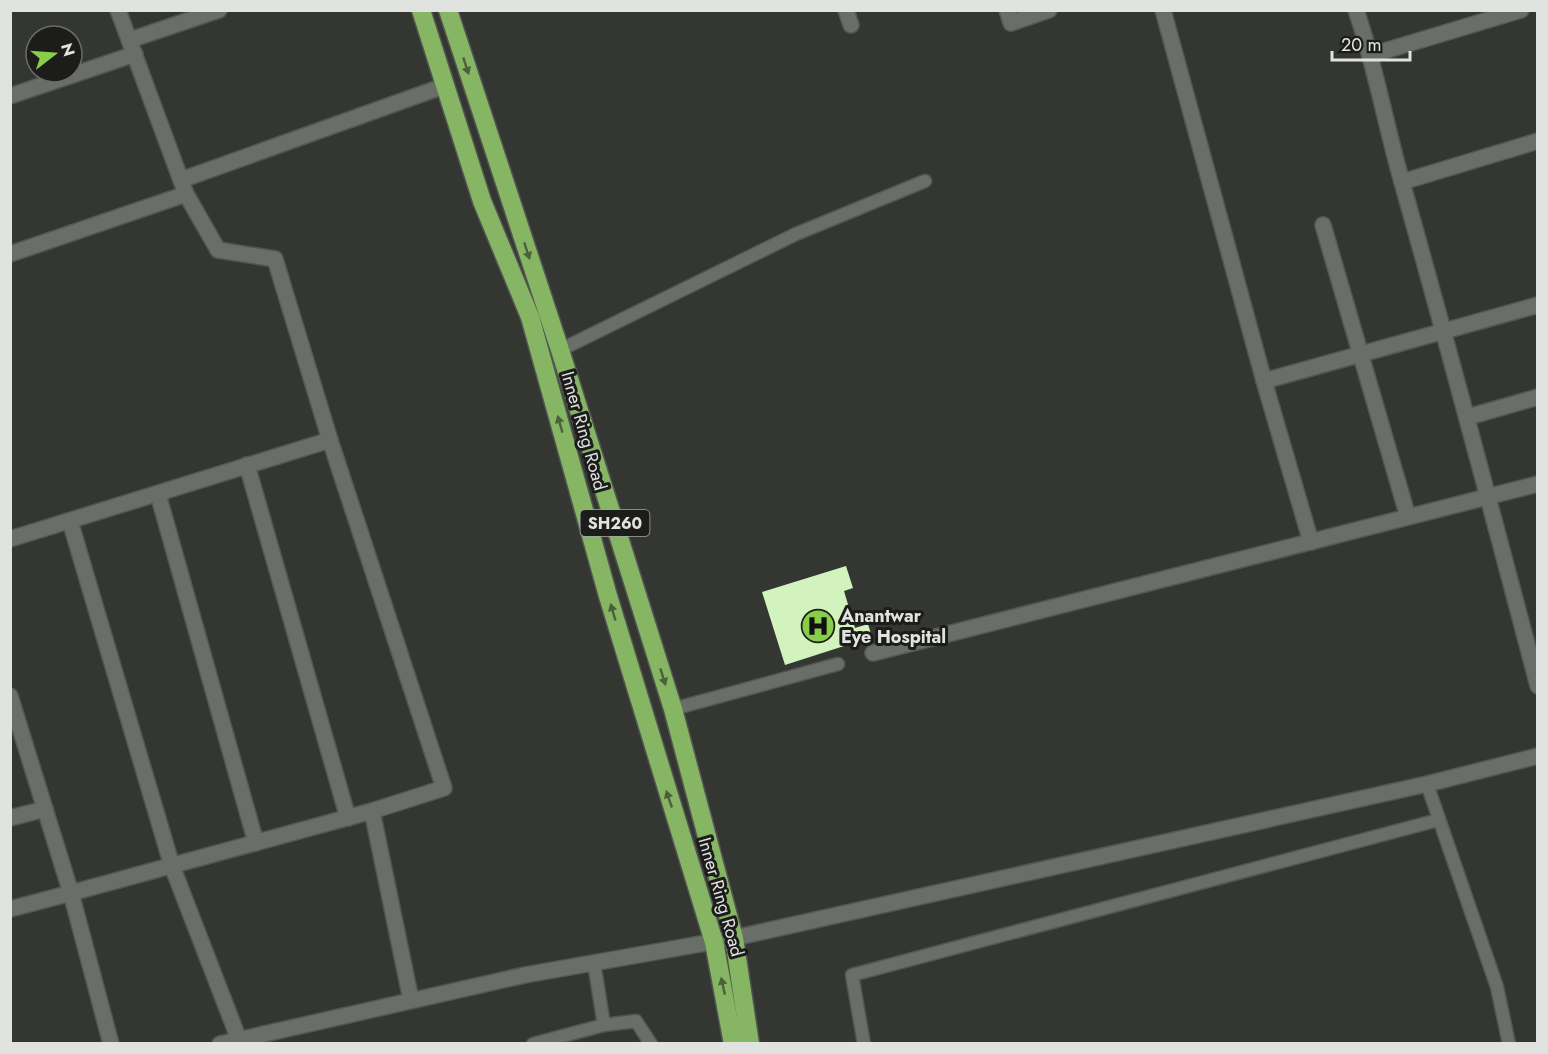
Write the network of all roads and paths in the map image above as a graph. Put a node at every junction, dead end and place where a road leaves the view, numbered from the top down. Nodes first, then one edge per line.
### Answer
1 (118, 10) edge
2 (219, 10) edge
3 (421, 10) edge
4 (447, 10) edge
5 (1007, 10) edge
6 (1049, 10) edge
7 (1163, 10) edge
8 (1356, 10) edge
9 (1521, 10) edge
10 (132, 47) junction
11 (1371, 56) junction
12 (444, 86) junction
13 (10, 96) edge
14 (1538, 141) edge
15 (925, 181) dead end
16 (1402, 182) junction
17 (184, 187) junction
18 (1323, 225) dead end
19 (10, 254) edge
20 (1538, 305) edge
21 (1444, 329) junction
22 (560, 350) junction
23 (1359, 353) junction
24 (1264, 381) junction
25 (1538, 397) edge
26 (1468, 417) junction
27 (330, 440) junction
28 (247, 465) junction
29 (1538, 484) edge
30 (158, 494) junction
31 (1488, 496) junction
32 (1408, 517) junction
33 (70, 521) junction
34 (10, 540) edge
35 (1311, 542) junction
36 (873, 653) dead end
37 (838, 664) dead end
38 (1538, 686) edge
39 (12, 703) edge
40 (673, 709) junction
41 (1538, 756) edge
42 (1427, 784) junction
43 (45, 809) junction
44 (372, 811) junction
45 (10, 818) edge
46 (348, 818) junction
47 (1438, 820) junction
48 (256, 843) junction
49 (172, 866) junction
50 (71, 893) junction
51 (10, 909) edge
52 (734, 938) junction
53 (714, 942) junction
54 (594, 963) junction
55 (411, 1000) junction
56 (603, 1024) junction
57 (238, 1038) junction
58 (111, 1044) edge
59 (220, 1044) edge
60 (532, 1044) edge
61 (651, 1044) edge
62 (733, 1044) edge
63 (750, 1044) edge
64 (864, 1044) edge
65 (1509, 1044) edge

1 - 10 street
2 - 10 street
3 - 12 highway, Inner Ring Road
4 -> 22 highway, Inner Ring Road / SH260
5 - 6 street
7 - 24 street
8 - 11 street
9 - 11 street
10 - 13 street
10 - 17 street
11 - 16 street
12 - 17 street
53 -> 12 highway, Inner Ring Road
14 - 16 street
15 - 22 lane
16 - 21 street
17 - 19 street
17 - 27 street
18 - 23 street
20 - 21 street
21 - 23 street
21 - 26 street
22 -> 40 highway, Inner Ring Road / SH260
23 - 24 street
23 - 32 street
24 - 35 street
25 - 26 street
26 - 31 street
27 - 28 street
27 - 44 street
28 - 30 street
28 - 46 street
29 - 31 street
30 - 33 street
30 - 48 street
31 - 32 street
31 - 38 street
32 - 35 street
33 - 34 street
33 - 49 street
35 - 36 street
37 - 40 lane
39 - 43 street
40 - 52 highway, Inner Ring Road / SH260
41 - 42 street
42 - 47 lane
42 - 52 street
43 - 45 street
43 - 50 street
44 - 46 street
44 - 55 street
46 - 48 street
47 - 64 lane
47 - 65 lane
48 - 49 street
49 - 50 street
49 - 57 street
50 - 51 street
50 - 58 street
52 - 53 street
52 - 63 highway, Inner Ring Road / SH260
53 - 54 street
62 -> 53 highway, Inner Ring Road
54 - 55 street
54 - 56 lane
55 - 57 street
56 - 60 lane
56 - 61 lane
57 - 59 street

